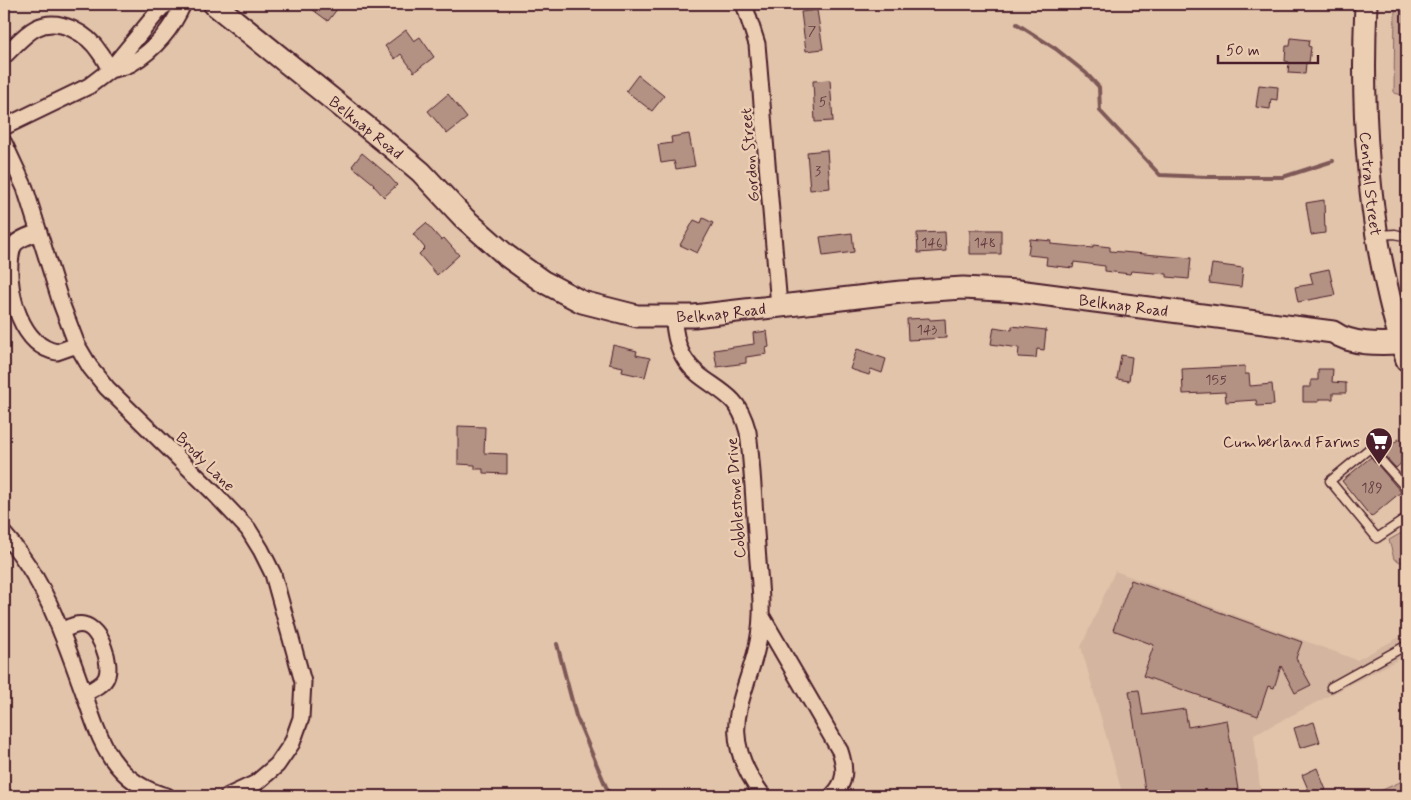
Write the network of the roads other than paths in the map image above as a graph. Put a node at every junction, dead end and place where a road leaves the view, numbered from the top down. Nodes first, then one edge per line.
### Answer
1 (166, 4) edge
2 (183, 4) edge
3 (214, 4) edge
4 (744, 4) edge
5 (1366, 4) edge
6 (4, 56) edge
7 (110, 70) junction
8 (4, 127) edge
9 (4, 143) edge
10 (39, 232) junction
11 (1377, 235) junction
12 (1407, 237) edge
13 (779, 306) junction
14 (673, 317) junction
15 (77, 345) junction
16 (1404, 352) edge
17 (1407, 489) edge
18 (1407, 518) edge
19 (4, 534) edge
20 (762, 614) junction
21 (61, 631) junction
22 (1407, 645) edge
23 (1331, 687) dead end
24 (84, 694) junction
25 (245, 793) edge
26 (167, 796) edge
27 (228, 796) edge
28 (763, 796) edge
29 (832, 796) edge

1 - 7 street
2 - 7 street
3 - 14 street, Belknap Road
4 - 13 street, Gordon Street
5 - 11 street, Central Street
6 - 7 street
7 - 8 street
9 - 10 street, Brody Lane
10 - 15 street, Brody Lane
10 - 15 street
11 - 12 lane
11 - 16 street, Central Street
13 - 14 street, Belknap Road
13 - 16 street, Belknap Road
14 - 20 street, Cobblestone Drive
15 - 25 street, Brody Lane
17 - 18 lane
19 - 21 street
20 - 28 street, Cobblestone Drive
20 - 29 street, Cobblestone Drive
21 - 24 street
21 - 24 street
22 - 23 lane
24 - 26 street
25 - 27 street, Brody Lane

